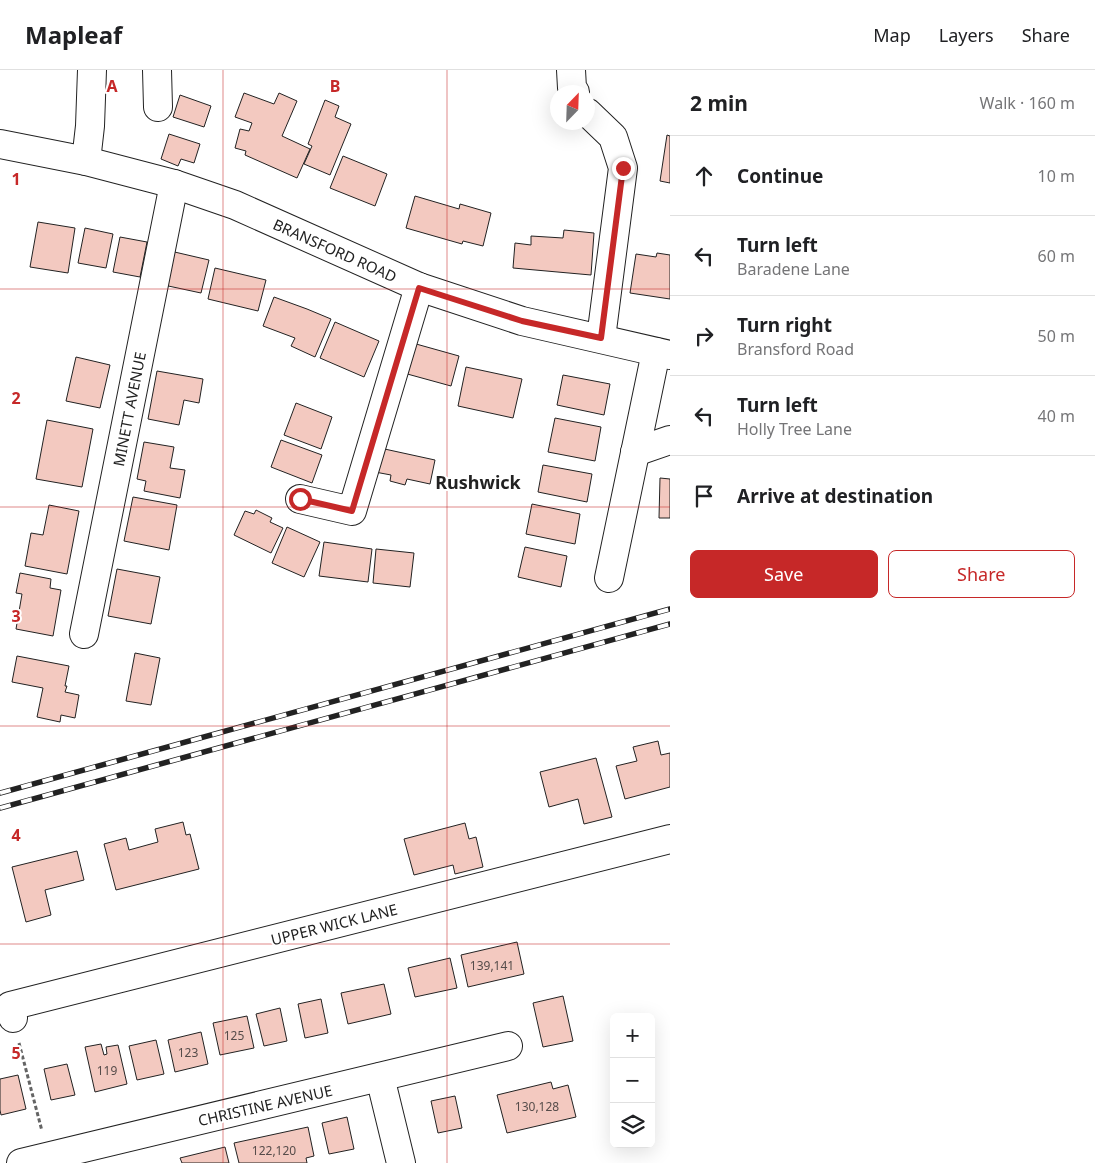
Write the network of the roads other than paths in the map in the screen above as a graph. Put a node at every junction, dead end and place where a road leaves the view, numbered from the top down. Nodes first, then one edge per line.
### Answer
1 (92, 70) edge
2 (157, 70) edge
3 (571, 70) edge
4 (572, 85) edge
5 (158, 107) dead end
6 (595, 120) edge
7 (0, 144) edge
8 (86, 161) junction
9 (174, 184) junction
10 (419, 288) junction
11 (601, 338) junction
12 (663, 354) edge
13 (670, 440) edge
14 (635, 452) junction
15 (300, 499) dead end
16 (609, 578) dead end
17 (84, 634) dead end
18 (670, 839) edge
19 (8, 1010) edge
20 (508, 1046) dead end
21 (380, 1077) junction
22 (22, 1163) edge
23 (401, 1163) edge

1 - 8 street
2 - 5 street
3 - 4 street
6 - 11 street
7 - 8 street, BRANSFORD ROAD
8 - 9 street, BRANSFORD ROAD
9 - 10 street, BRANSFORD ROAD
9 - 17 street, MINETT AVENUE
10 - 11 street, BRANSFORD ROAD
10 - 15 street
11 - 12 street, BRANSFORD ROAD
12 - 14 street
13 - 14 street
14 - 16 street
18 - 19 street, UPPER WICK LANE
20 - 21 street, CHRISTINE AVENUE
21 - 22 street, CHRISTINE AVENUE
21 - 23 street

